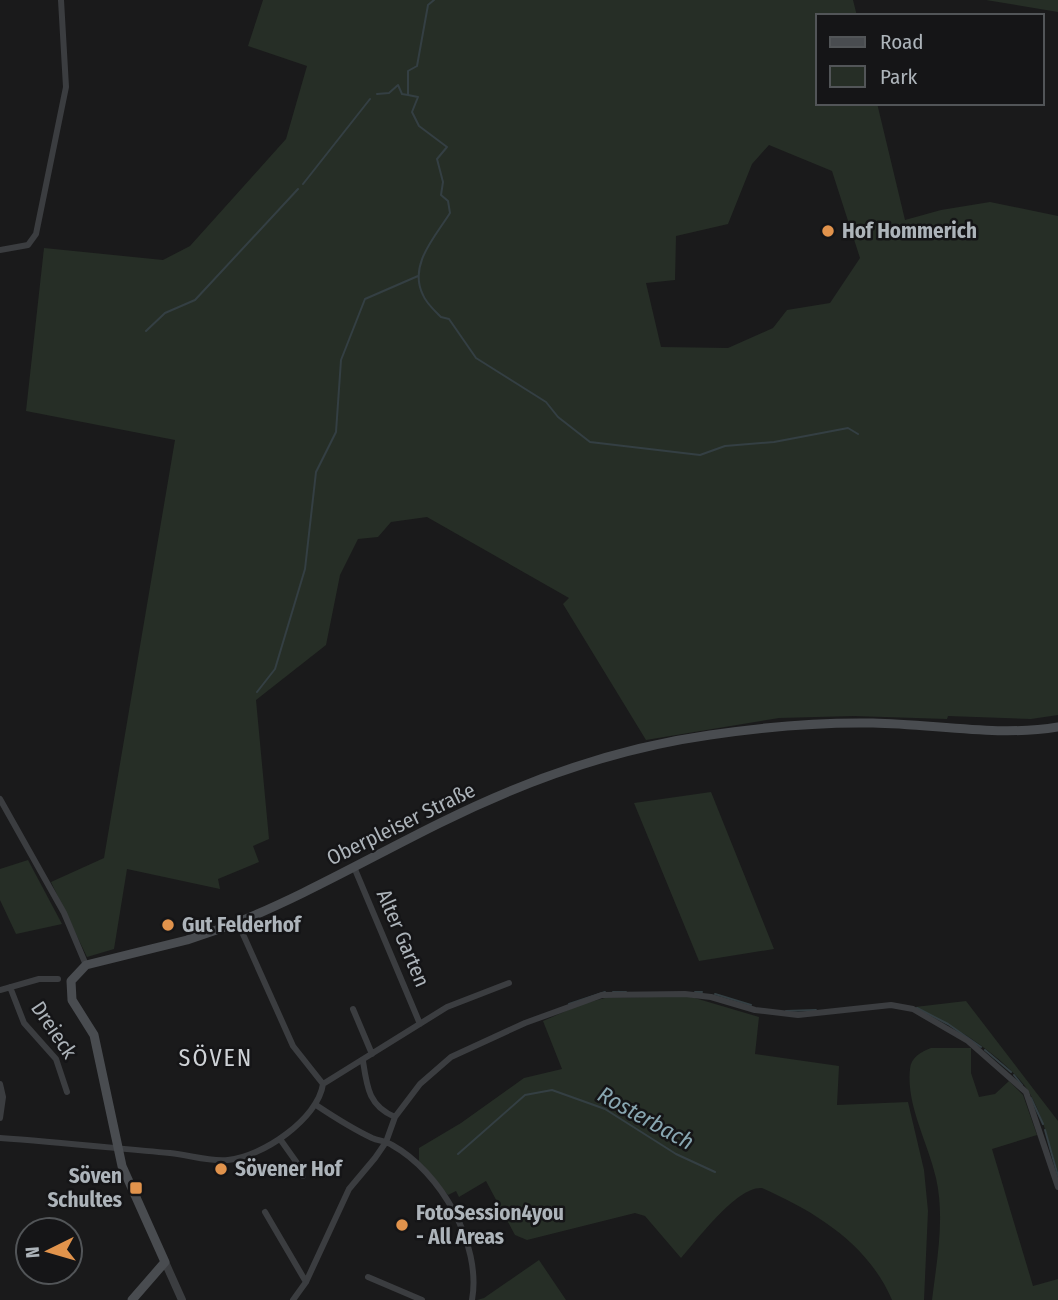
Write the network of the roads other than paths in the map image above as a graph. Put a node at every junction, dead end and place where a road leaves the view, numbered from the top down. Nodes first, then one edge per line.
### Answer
1 (61, 0) edge
2 (0, 250) edge
3 (1058, 727) edge
4 (0, 799) edge
5 (354, 867) junction
6 (238, 923) junction
7 (86, 965) junction
8 (58, 979) dead end
9 (509, 983) dead end
10 (10, 987) junction
11 (0, 990) edge
12 (353, 1009) dead end
13 (420, 1024) junction
14 (372, 1054) junction
15 (363, 1061) junction
16 (0, 1084) edge
17 (323, 1084) junction
18 (67, 1092) dead end
19 (316, 1105) junction
20 (395, 1117) junction
21 (0, 1118) edge
22 (0, 1138) edge
23 (280, 1139) junction
24 (386, 1142) junction
25 (116, 1148) junction
26 (303, 1176) dead end
27 (1058, 1187) edge
28 (265, 1212) dead end
29 (165, 1262) junction
30 (368, 1277) dead end
31 (306, 1282) junction
32 (132, 1300) edge
33 (182, 1300) edge
34 (293, 1300) edge
35 (422, 1300) edge
36 (472, 1300) edge

1 - 2 street
3 - 5 main road, Oberpleiser Straße
4 - 7 street
5 - 6 main road, Oberpleiser Straße
5 - 13 street, Alter Garten
6 - 7 main road, Oberpleiser Straße
6 - 17 street
7 - 25 main road
8 - 10 street
9 - 13 street
10 - 11 street
10 - 18 street, Dreieck
12 - 14 street
13 - 14 street
14 - 15 street
15 - 17 street
15 - 20 street
16 - 21 street
17 - 19 street
19 - 23 street
19 - 24 street
20 - 24 street
20 - 27 street
22 - 25 street
23 - 25 street
23 - 26 street
24 - 31 street
24 - 36 street
25 - 29 main road
28 - 31 street
29 - 32 main road
29 - 33 street
30 - 35 street
31 - 34 street

